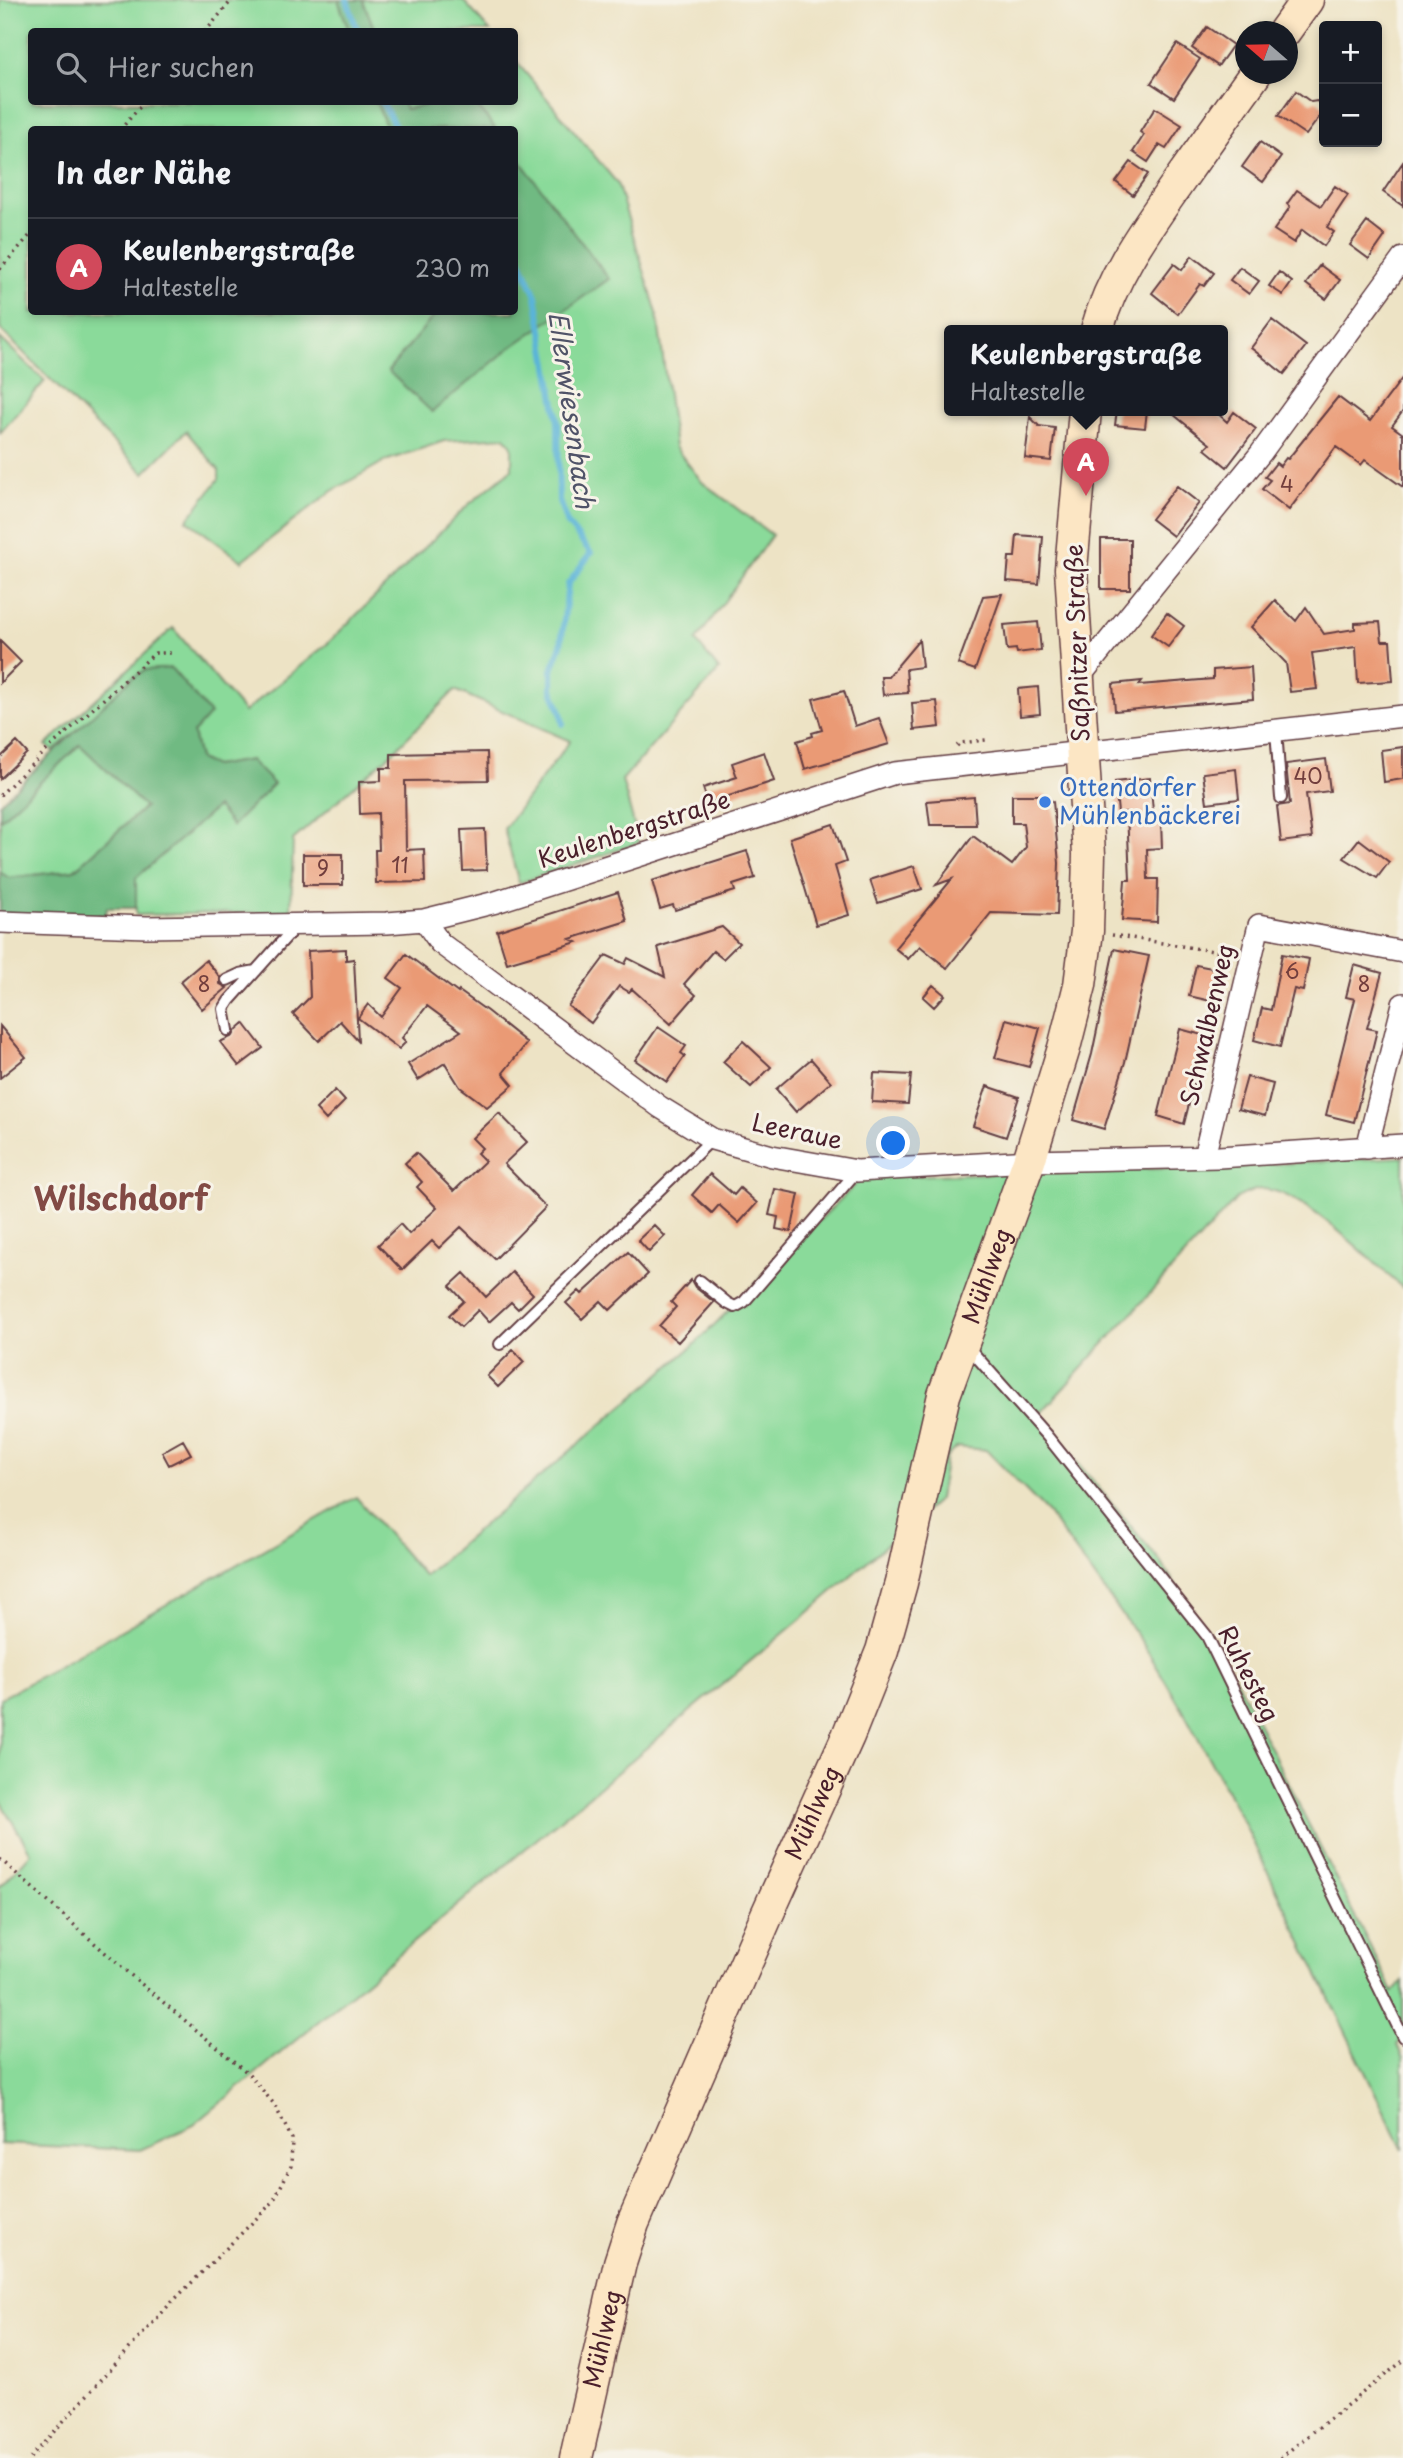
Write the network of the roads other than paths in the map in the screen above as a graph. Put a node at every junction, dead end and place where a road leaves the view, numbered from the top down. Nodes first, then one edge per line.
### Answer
1 (1307, 0) edge
2 (1292, 21) edge
3 (1248, 84) edge
4 (1403, 258) edge
5 (1099, 325) edge
6 (1084, 416) edge
7 (1077, 680) junction
8 (1403, 716) edge
9 (1276, 730) junction
10 (1082, 751) junction
11 (1281, 798) dead end
12 (424, 920) junction
13 (0, 922) edge
14 (297, 925) junction
15 (1403, 952) edge
16 (256, 971) junction
17 (227, 980) dead end
18 (1403, 1003) edge
19 (228, 1030) dead end
20 (712, 1139) junction
21 (1403, 1145) edge
22 (1367, 1148) junction
23 (1204, 1157) junction
24 (1029, 1161) junction
25 (857, 1171) junction
26 (699, 1281) dead end
27 (962, 1341) junction
28 (500, 1344) dead end
29 (1403, 2037) edge
30 (576, 2458) edge

1 - 2 street
3 - 5 street
4 - 7 street
6 - 7 street, Saßnitzer Straße
7 - 10 street, Saßnitzer Straße
8 - 9 street, Keulenbergstraße
9 - 10 street, Keulenbergstraße
9 - 11 lane
10 - 12 street, Keulenbergstraße
10 - 24 street, Saßnitzer Straße
12 - 14 street, Keulenbergstraße
12 - 20 street, Leeraue
13 - 14 street, Keulenbergstraße
14 - 16 lane
15 - 23 street, Schwalbenweg
16 - 17 lane
16 - 19 lane
18 - 22 street
20 - 25 street, Leeraue
20 - 28 lane
21 - 22 street, Leeraue
22 - 23 street, Leeraue
23 - 24 street, Leeraue
24 - 25 street, Leeraue
24 - 27 street, Mühlweg
25 - 26 lane
27 - 29 lane, Ruhesteg
27 - 30 street, Mühlweg

